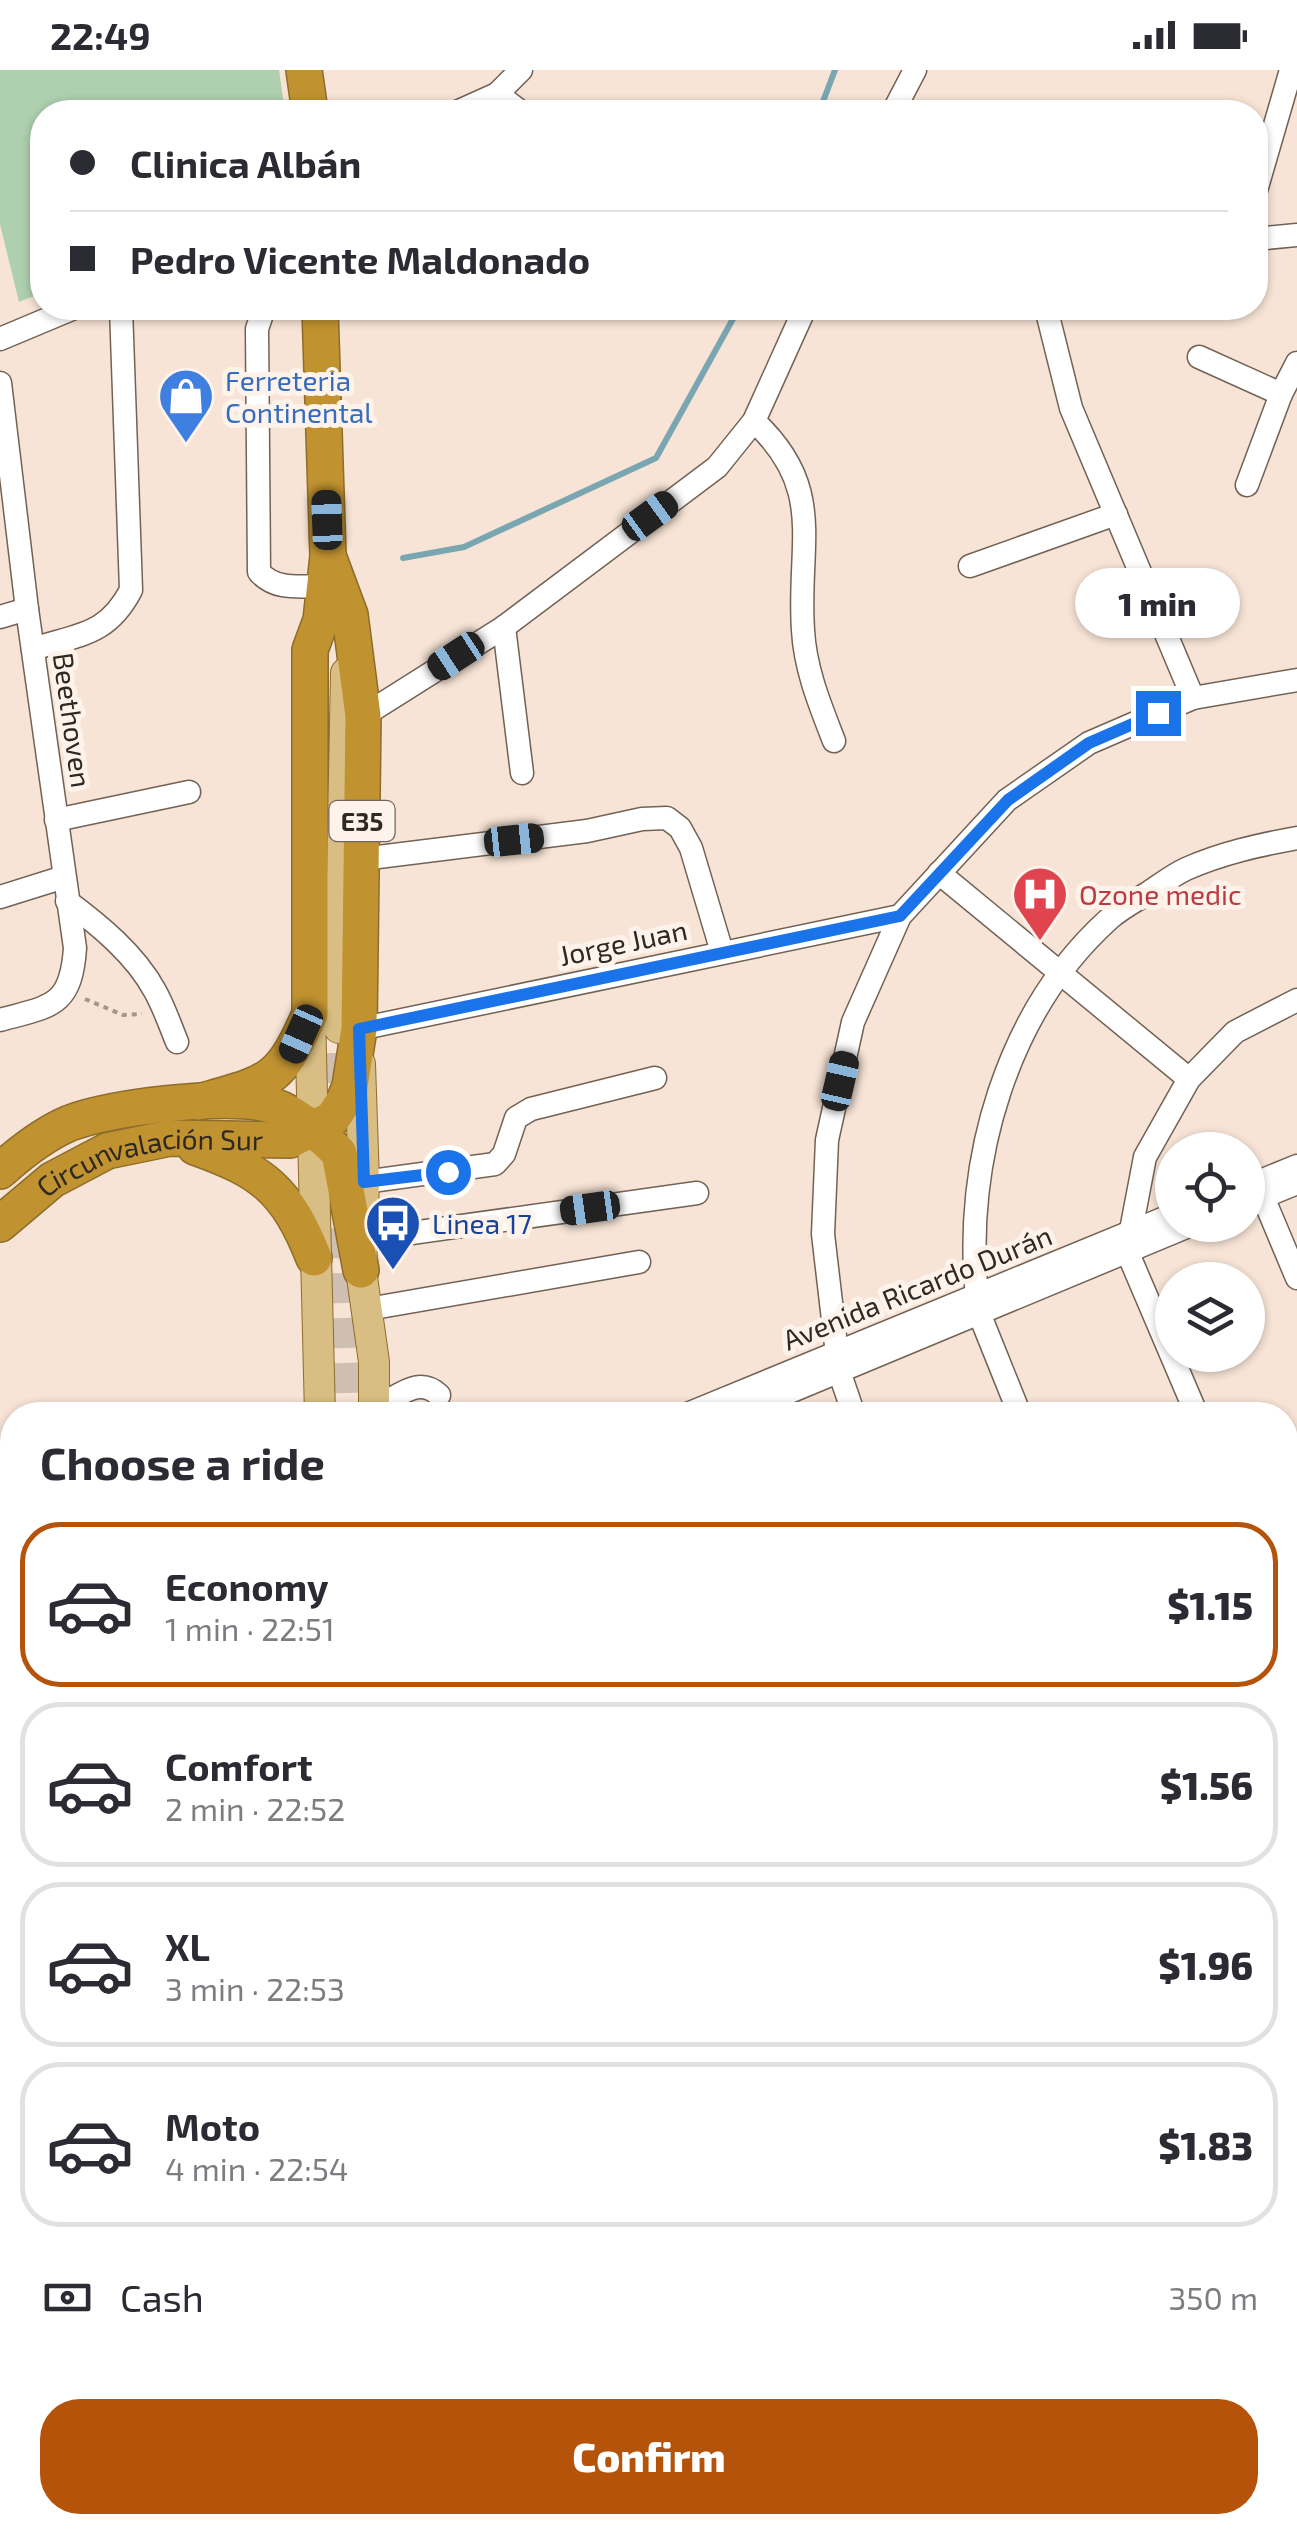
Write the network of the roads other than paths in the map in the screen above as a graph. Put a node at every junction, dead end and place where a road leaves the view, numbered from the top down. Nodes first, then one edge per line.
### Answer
1 (304, 70) edge
2 (521, 70) edge
3 (914, 70) edge
4 (1292, 70) edge
5 (497, 94) junction
6 (308, 100) edge
7 (484, 100) edge
8 (505, 100) edge
9 (900, 100) edge
10 (1268, 150) edge
11 (1297, 235) edge
12 (1268, 238) edge
13 (45, 320) edge
14 (120, 320) edge
15 (260, 320) edge
16 (320, 320) edge
17 (800, 320) edge
18 (1049, 320) edge
19 (0, 339) edge
20 (1199, 357) dead end
21 (1297, 364) edge
22 (0, 383) edge
23 (1281, 394) junction
24 (754, 421) junction
25 (1247, 485) dead end
26 (1116, 514) junction
27 (970, 566) dead end
28 (331, 594) junction
29 (27, 609) junction
30 (0, 617) edge
31 (504, 627) junction
32 (33, 649) junction
33 (1297, 680) edge
34 (1193, 698) junction
35 (364, 716) junction
36 (834, 742) dead end
37 (522, 773) dead end
38 (189, 792) dead end
39 (56, 820) junction
40 (1297, 838) edge
41 (362, 859) junction
42 (939, 874) junction
43 (65, 889) junction
44 (0, 897) edge
45 (900, 916) junction
46 (722, 952) junction
47 (1059, 974) junction
48 (1297, 1000) edge
49 (0, 1020) edge
50 (335, 1025) junction
51 (177, 1042) dead end
52 (655, 1078) dead end
53 (1189, 1079) junction
54 (199, 1102) junction
55 (312, 1130) junction
56 (170, 1138) junction
57 (1297, 1166) edge
58 (0, 1171) edge
59 (364, 1182) junction
60 (1297, 1183) edge
61 (1265, 1187) edge
62 (1265, 1192) edge
63 (697, 1193) dead end
64 (1265, 1218) edge
65 (0, 1224) edge
66 (1155, 1225) edge
67 (1155, 1234) edge
68 (1128, 1241) junction
69 (362, 1255) junction
70 (314, 1258) junction
71 (639, 1262) dead end
72 (1297, 1278) edge
73 (978, 1304) junction
74 (368, 1309) junction
75 (838, 1362) junction
76 (439, 1395) dead end
77 (320, 1402) edge
78 (382, 1402) edge
79 (396, 1402) edge
80 (723, 1402) edge
81 (760, 1402) edge
82 (850, 1402) edge
83 (1015, 1402) edge
84 (1192, 1402) edge

1 - 6 highway
2 - 5 street
3 - 9 street
4 - 10 street
5 - 7 street
5 - 8 street
11 - 12 street
13 - 19 street
14 - 32 street
15 - 28 street
16 - 28 highway, E35
17 - 24 street
18 - 26 street
20 - 23 street
21 - 23 street
22 - 29 street, Beethoven
23 - 25 street
24 - 31 street
24 - 36 street
26 - 27 street
26 - 34 street
28 - 35 highway, E35
28 - 50 highway, E35
29 - 30 street
29 - 32 street, Beethoven
31 - 35 street
31 - 37 street
32 - 39 street, Beethoven
33 - 34 street
34 - 42 street
35 - 41 highway, E35
38 - 39 street
39 - 43 street, Beethoven
40 - 47 street
41 - 46 street
41 - 50 highway, E35
42 - 45 street
42 - 47 street
43 - 44 street
43 - 49 street, Beethoven
43 - 51 street
45 - 46 street, Jorge Juan
45 - 75 street
46 - 50 street, Jorge Juan
47 - 53 street
47 - 73 street
48 - 53 street
50 - 54 highway, E35
50 - 55 main road
50 - 55 highway, E35
50 - 59 main road
52 - 59 street
53 - 68 street
54 - 55 highway
54 - 58 highway, Circunvalación Sur / E35
55 - 56 highway, Circunvalación Sur
55 - 69 highway
55 - 70 main road
56 - 65 highway, Circunvalación Sur
56 - 70 highway
57 - 61 street
59 - 69 main road
60 - 62 street
63 - 69 street
64 - 72 street
66 - 68 street, Avenida Ricardo Durán
67 - 68 street, Avenida Ricardo Durán
68 - 73 street, Avenida Ricardo Durán
68 - 84 street
69 - 74 main road
70 - 77 main road
71 - 74 street
73 - 75 street, Avenida Ricardo Durán
73 - 83 street
74 - 78 main road
75 - 80 street, Avenida Ricardo Durán
75 - 81 street, Avenida Ricardo Durán
75 - 82 street
76 - 79 street

